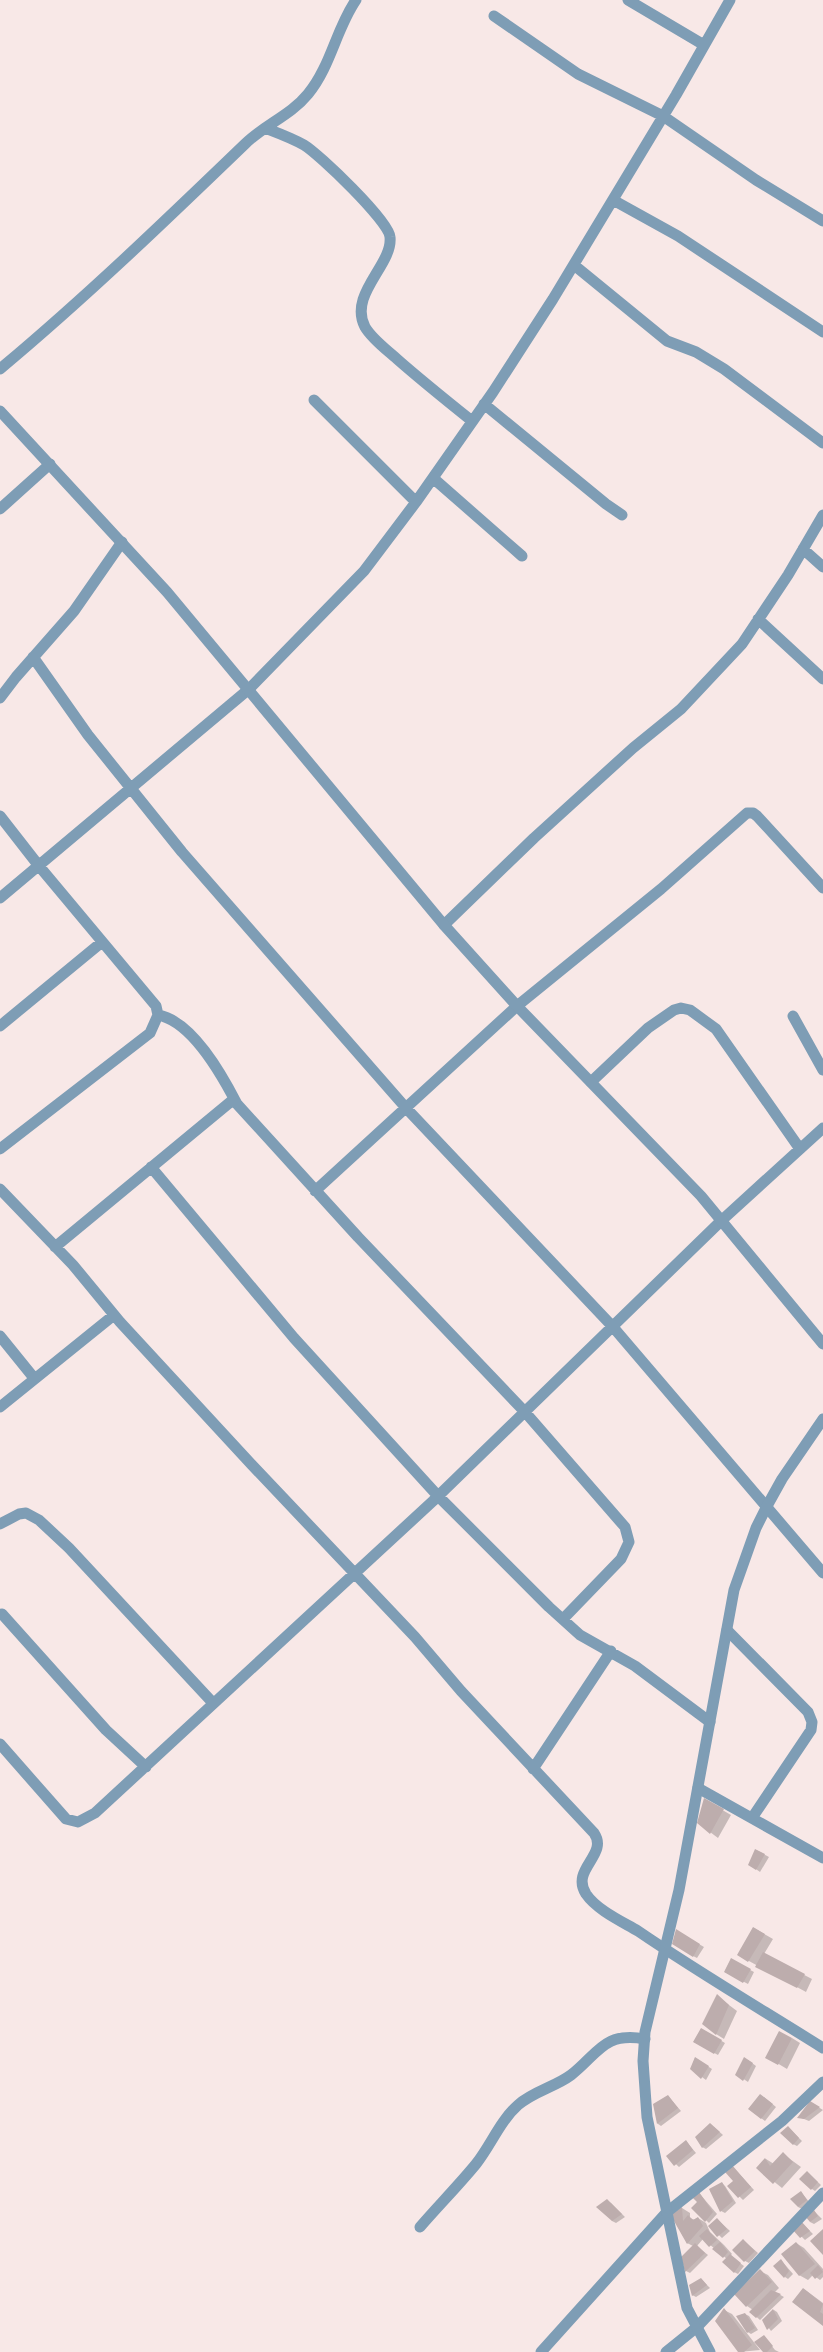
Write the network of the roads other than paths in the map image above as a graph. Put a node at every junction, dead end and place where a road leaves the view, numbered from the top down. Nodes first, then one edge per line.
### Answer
1 (356, 0) edge
2 (628, 0) edge
3 (730, 0) edge
4 (494, 16) dead end
5 (704, 45) junction
6 (663, 116) junction
7 (265, 128) junction
8 (612, 200) junction
9 (823, 221) edge
10 (574, 265) junction
11 (823, 332) edge
12 (0, 369) edge
13 (314, 400) dead end
14 (484, 404) junction
15 (0, 411) edge
16 (472, 421) junction
17 (823, 443) edge
18 (50, 464) junction
19 (433, 478) junction
20 (416, 502) junction
21 (0, 509) edge
22 (622, 515) dead end
23 (823, 515) edge
24 (122, 542) junction
25 (803, 549) junction
26 (522, 556) dead end
27 (823, 567) edge
28 (758, 620) junction
29 (33, 657) junction
30 (823, 679) edge
31 (249, 689) junction
32 (0, 698) edge
33 (131, 788) junction
34 (0, 816) edge
35 (39, 866) junction
36 (823, 888) edge
37 (0, 898) edge
38 (444, 925) junction
39 (102, 942) junction
40 (517, 1006) junction
41 (158, 1015) junction
42 (793, 1016) dead end
43 (0, 1026) edge
44 (823, 1070) edge
45 (591, 1082) junction
46 (234, 1099) junction
47 (406, 1108) junction
48 (823, 1128) edge
49 (0, 1149) edge
50 (800, 1149) junction
51 (151, 1168) junction
52 (0, 1189) edge
53 (315, 1191) junction
54 (721, 1220) junction
55 (55, 1247) junction
56 (114, 1314) junction
57 (612, 1327) junction
58 (0, 1336) edge
59 (823, 1344) edge
60 (34, 1378) junction
61 (0, 1407) edge
62 (525, 1412) junction
63 (823, 1419) edge
64 (438, 1496) junction
65 (767, 1506) junction
66 (0, 1524) edge
67 (353, 1573) junction
68 (823, 1573) edge
69 (2, 1614) dead end
70 (563, 1619) junction
71 (727, 1630) junction
72 (611, 1651) junction
73 (213, 1703) junction
74 (710, 1722) junction
75 (0, 1744) edge
76 (146, 1766) junction
77 (533, 1769) junction
78 (698, 1788) junction
79 (752, 1818) junction
80 (823, 1858) edge
81 (664, 1948) junction
82 (645, 2038) junction
83 (823, 2048) edge
84 (823, 2082) edge
85 (823, 2193) edge
86 (667, 2212) junction
87 (420, 2227) dead end
88 (697, 2327) junction
89 (541, 2352) edge
90 (666, 2352) edge
91 (710, 2352) edge

1 - 7 street
2 - 5 street
3 - 5 street
4 - 6 street
5 - 6 street
6 - 8 street
6 - 9 street
7 - 12 street
7 - 16 street
8 - 10 street
8 - 11 street
10 - 14 street
10 - 17 street
13 - 20 street
14 - 16 street
14 - 22 street
15 - 18 street
16 - 19 street
18 - 21 street
18 - 24 street
19 - 20 street
19 - 26 street
20 - 31 street
23 - 25 street
24 - 29 street
24 - 31 street
25 - 27 street
25 - 28 street
28 - 30 street
28 - 38 street
29 - 32 street
29 - 33 street
31 - 33 street
31 - 38 street
33 - 35 street
33 - 47 street
34 - 35 street
35 - 37 street
35 - 39 street
36 - 40 street
38 - 40 street
39 - 41 street
39 - 43 street
40 - 45 street
40 - 47 street
41 - 46 street
41 - 49 street
42 - 44 street
45 - 50 street
45 - 54 street
46 - 51 street
46 - 53 street
47 - 53 street
47 - 57 street
48 - 50 street
50 - 54 street
51 - 55 street
51 - 64 street
52 - 55 street
53 - 62 street
54 - 57 street
54 - 59 street
55 - 56 street
56 - 60 street
56 - 67 street
57 - 62 street
57 - 65 street
58 - 60 street
60 - 61 street
62 - 64 street
62 - 70 street
63 - 65 street
64 - 67 street
64 - 70 street
65 - 68 street
65 - 71 street
66 - 73 street
67 - 73 street
67 - 77 street
69 - 76 street
70 - 72 street
71 - 74 street
71 - 79 street
72 - 74 street
72 - 77 street
73 - 76 street
74 - 78 street
75 - 76 street
77 - 81 street
78 - 79 street
78 - 81 street
79 - 80 street
81 - 82 street
81 - 83 street
82 - 86 street
82 - 87 street
84 - 86 street
85 - 88 street
86 - 88 street
86 - 89 street
88 - 90 street
88 - 91 street

